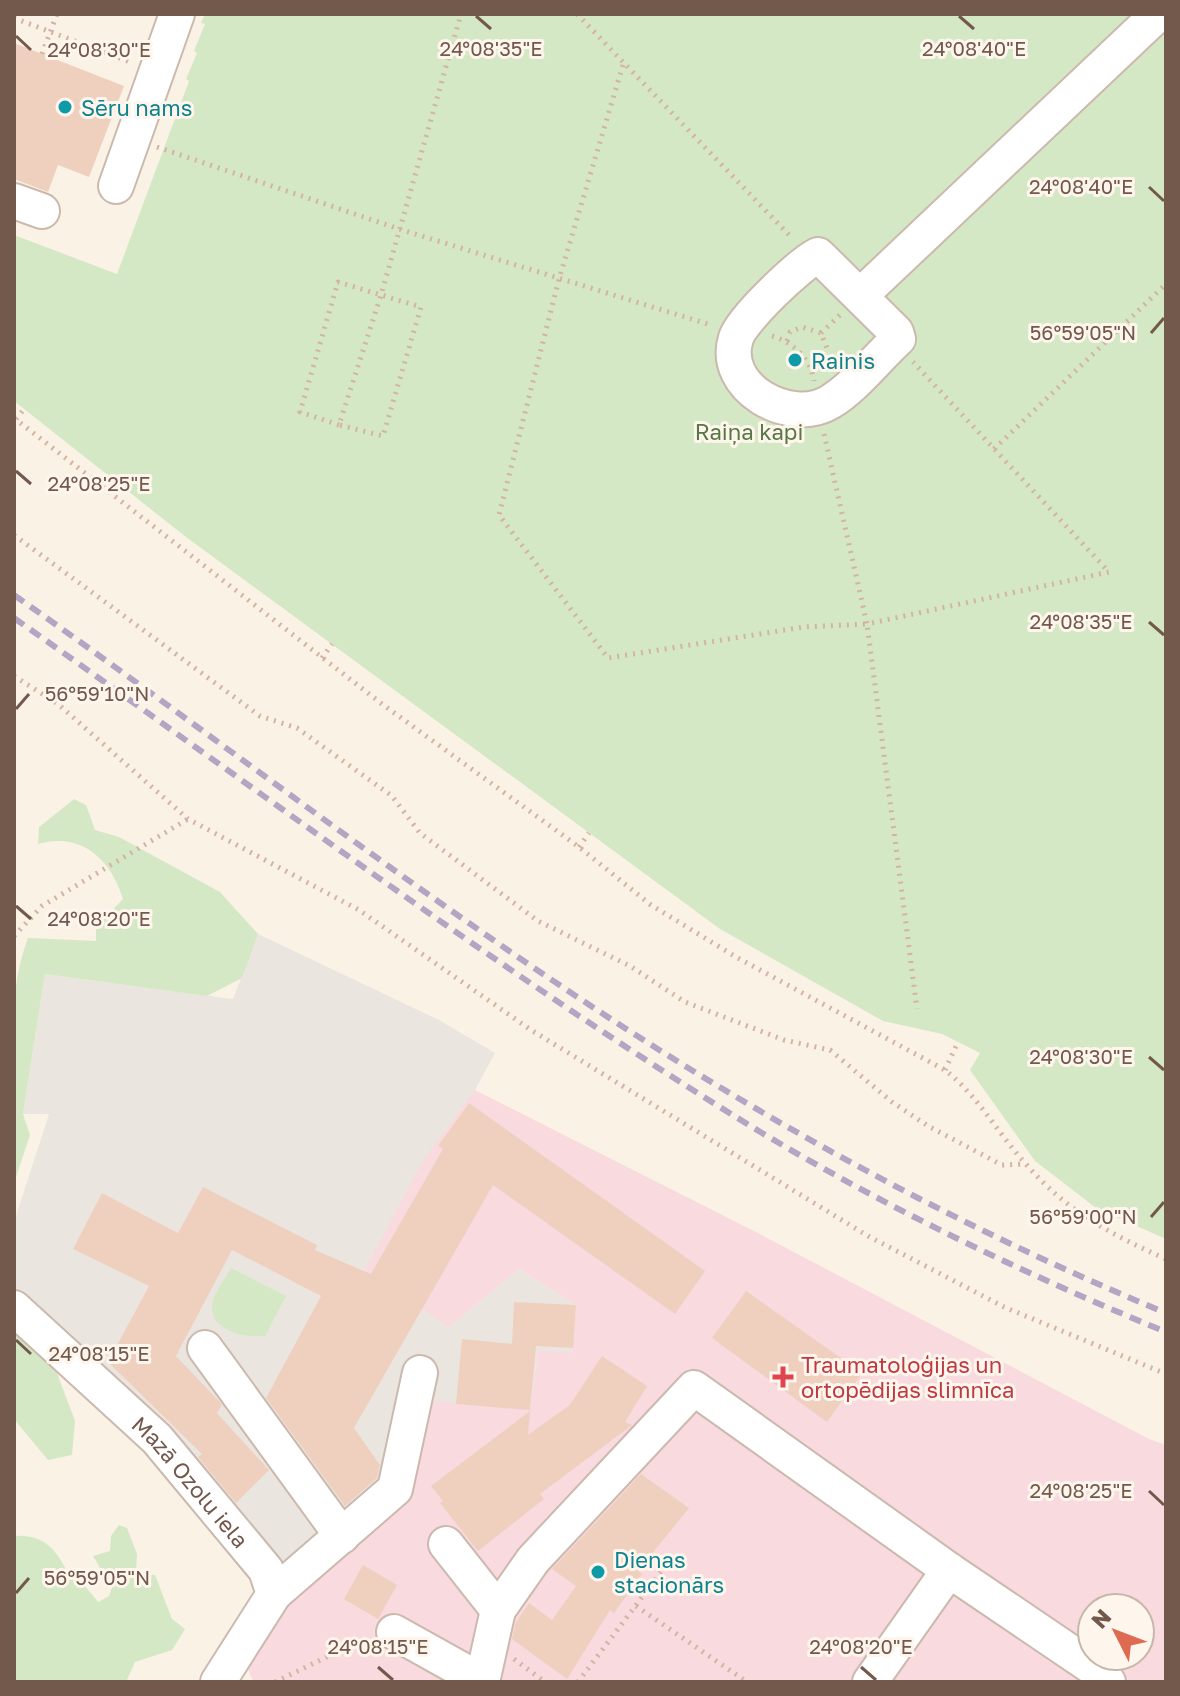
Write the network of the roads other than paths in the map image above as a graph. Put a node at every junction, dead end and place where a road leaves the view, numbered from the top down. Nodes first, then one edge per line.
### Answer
1 (177, 14) edge
2 (1158, 14) edge
3 (116, 186) dead end
4 (861, 295) junction
5 (14, 1308) edge
6 (205, 1348) dead end
7 (420, 1373) dead end
8 (342, 1536) junction
9 (446, 1544) dead end
10 (949, 1570) junction
11 (274, 1594) junction
12 (498, 1610) junction
13 (394, 1632) road end
14 (226, 1678) edge
15 (482, 1681) edge
16 (870, 1682) edge
17 (1108, 1682) edge

1 - 3 street
2 - 4 street
4 - 4 street
5 - 11 street, Mazā Ozolu iela
6 - 8 street
7 - 8 street
8 - 11 street
9 - 12 street
10 - 12 street
10 - 16 street
10 - 17 street
11 - 14 street
12 - 15 street
13 - 15 street

